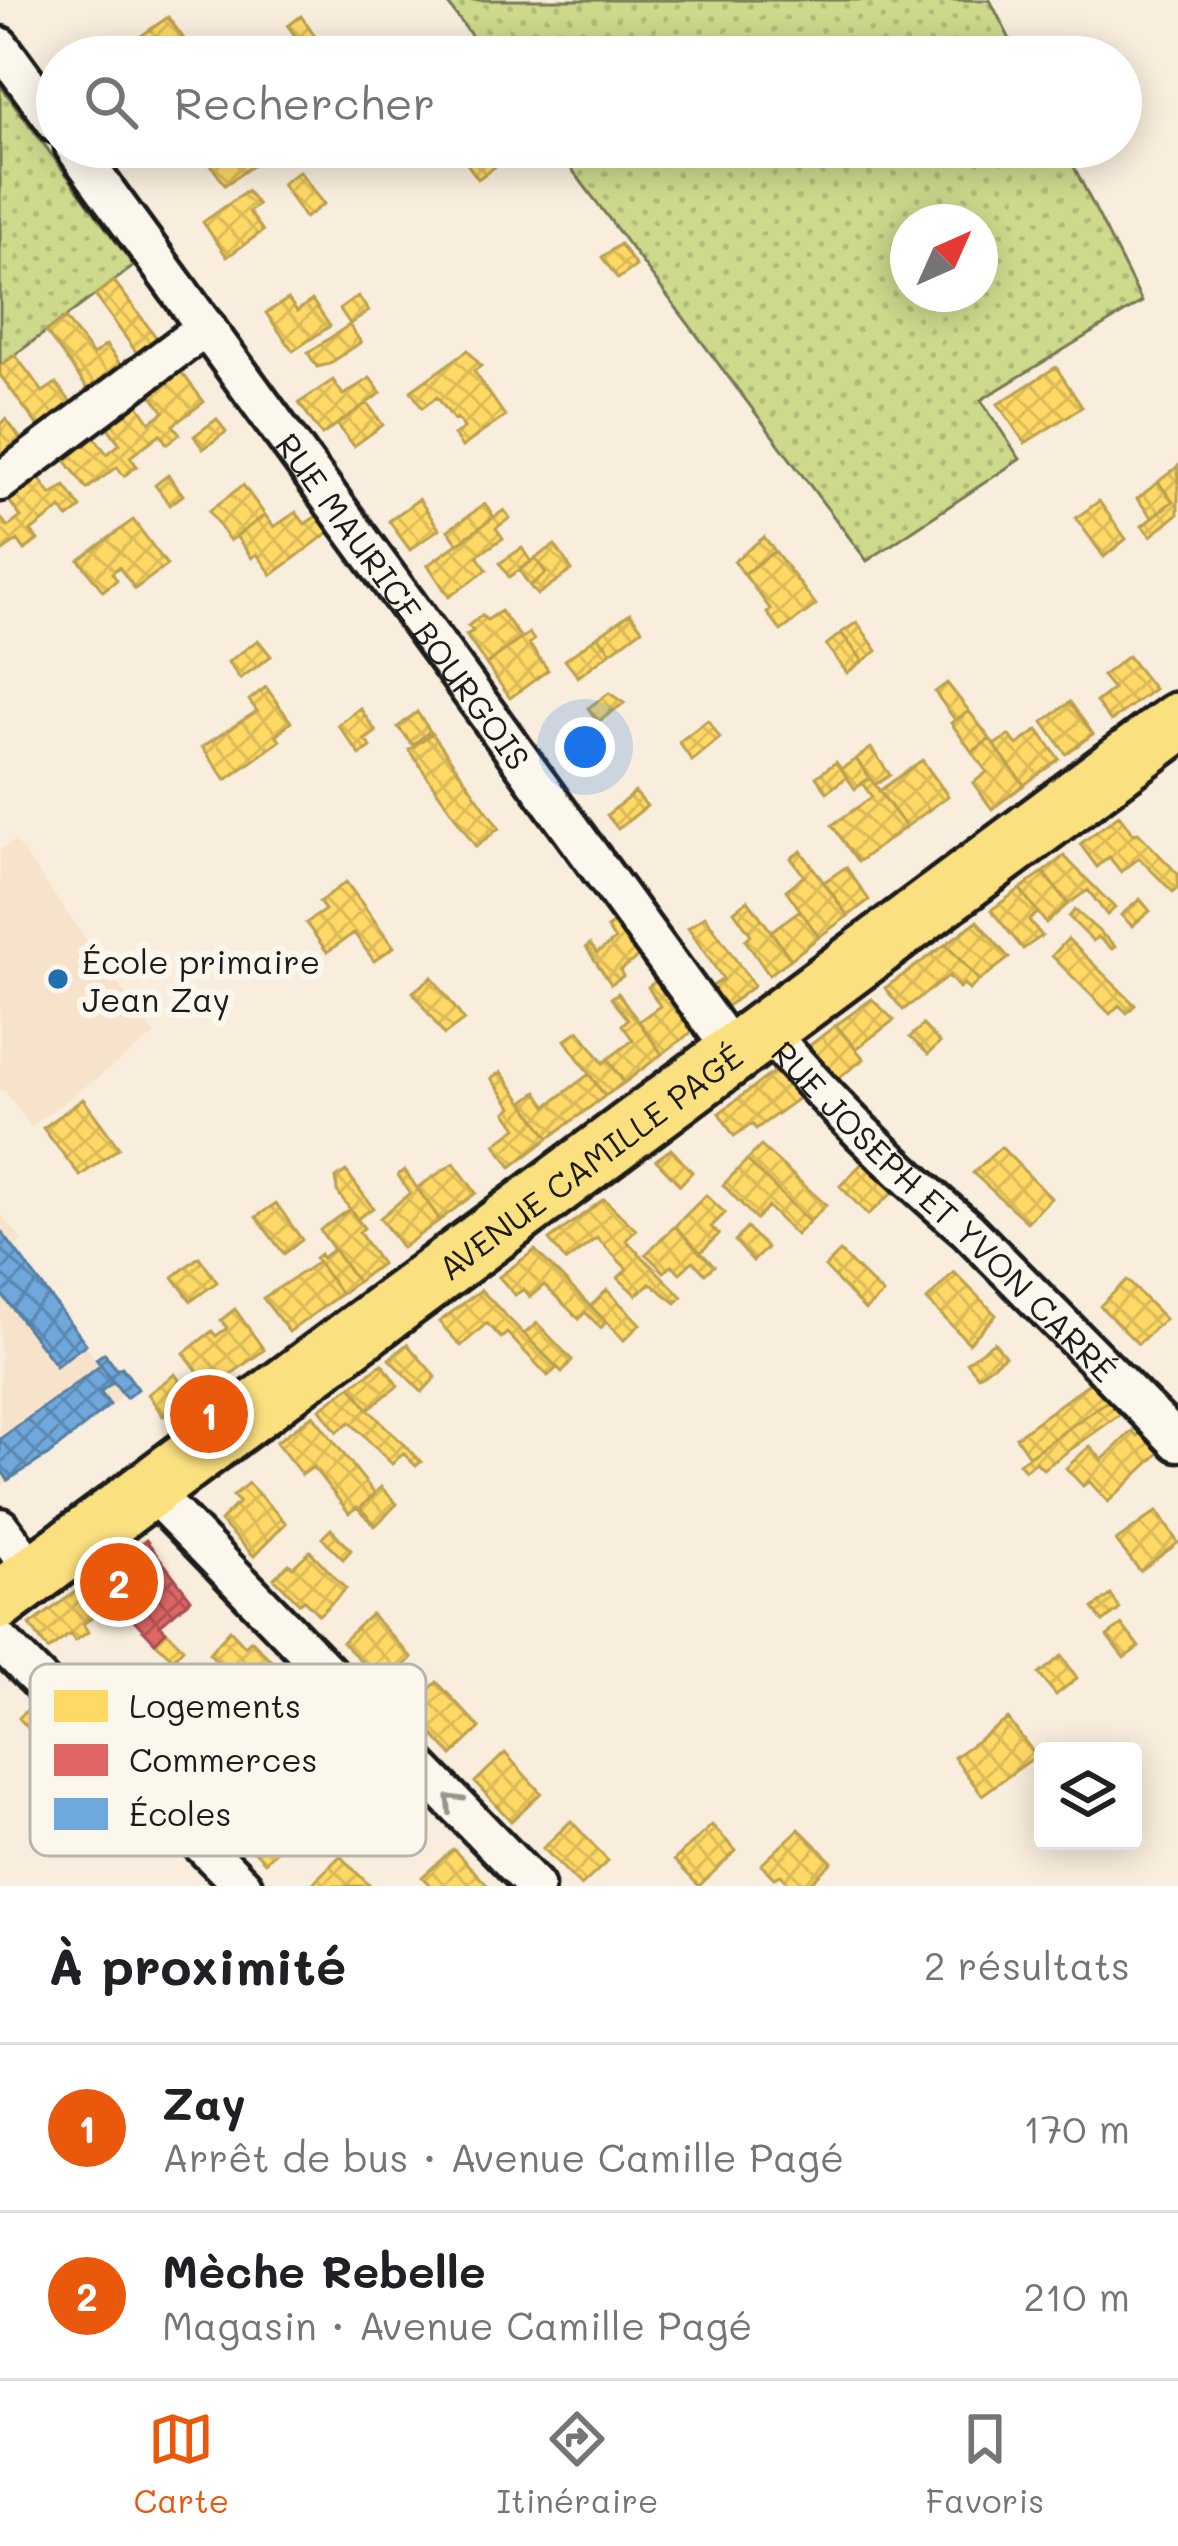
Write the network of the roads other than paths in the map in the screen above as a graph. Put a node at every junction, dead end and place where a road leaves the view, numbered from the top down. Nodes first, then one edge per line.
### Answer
1 (0, 46) edge
2 (36, 95) edge
3 (89, 168) edge
4 (206, 327) junction
5 (0, 482) edge
6 (1178, 722) edge
7 (750, 1041) junction
8 (1178, 1442) edge
9 (149, 1489) junction
10 (0, 1527) edge
11 (17, 1587) edge
12 (0, 1641) edge
13 (319, 1664) edge
14 (30, 1671) edge
15 (426, 1774) edge
16 (213, 1856) edge
17 (243, 1886) edge
18 (535, 1886) edge

1 - 2 street
3 - 4 street, RUE MAURICE BOURGOIS
4 - 5 street
4 - 7 street, RUE MAURICE BOURGOIS
6 - 7 main road, AVENUE CAMILLE PAGÉ
7 - 8 street, RUE JOSEPH ET YVON CARRÉ
7 - 9 main road, AVENUE CAMILLE PAGÉ
9 - 11 main road, AVENUE CAMILLE PAGÉ
13 -> 9 street
10 - 11 street
12 - 14 street
18 -> 15 street
16 - 17 street

